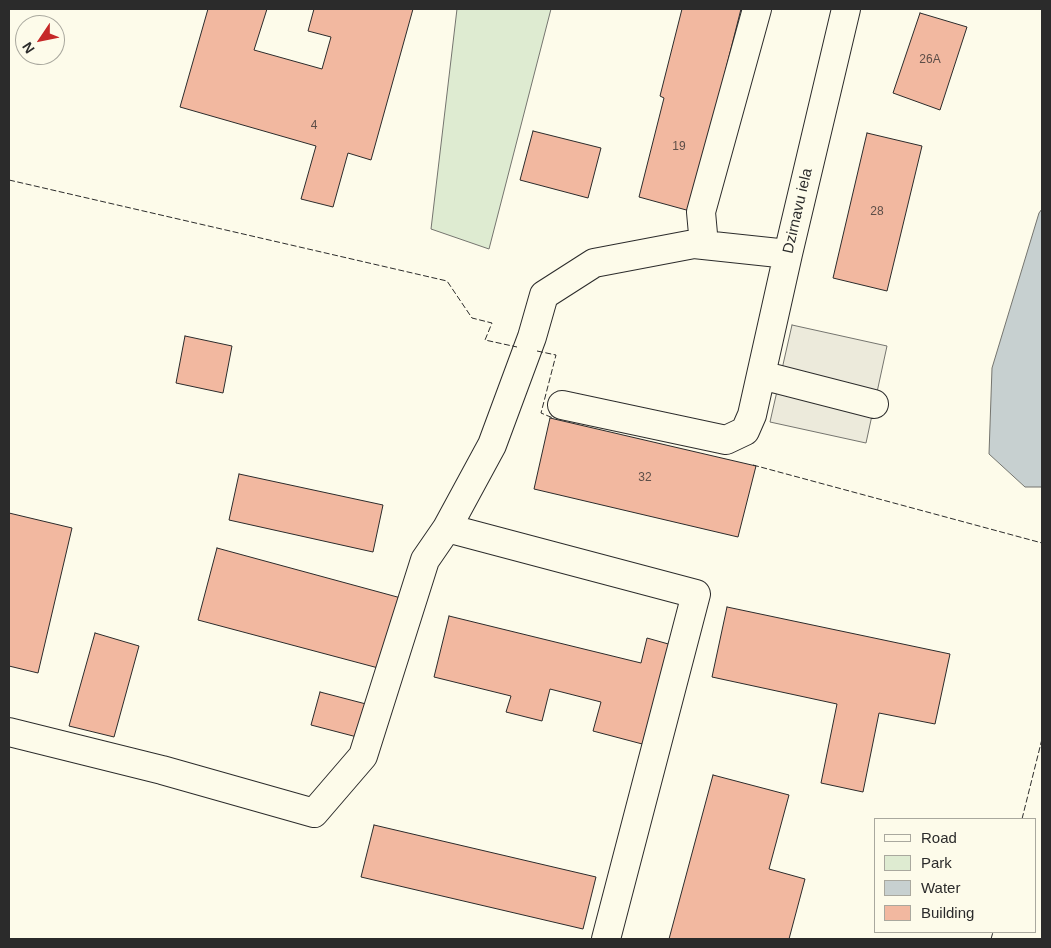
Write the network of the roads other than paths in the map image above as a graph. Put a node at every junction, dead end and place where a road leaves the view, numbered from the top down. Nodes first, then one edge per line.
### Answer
1 (757, 9) edge
2 (846, 9) edge
3 (704, 245) junction
4 (788, 254) junction
5 (761, 375) junction
6 (874, 404) dead end
7 (562, 405) dead end
8 (447, 528) junction
9 (9, 732) edge
10 (606, 939) edge

1 - 3 street
2 - 4 street, Dzirnavu iela
3 - 4 street
3 - 8 street
4 - 5 street, Dzirnavu iela
5 - 6 street
5 - 7 street, Dzirnavu iela
8 - 9 street
8 - 10 street

